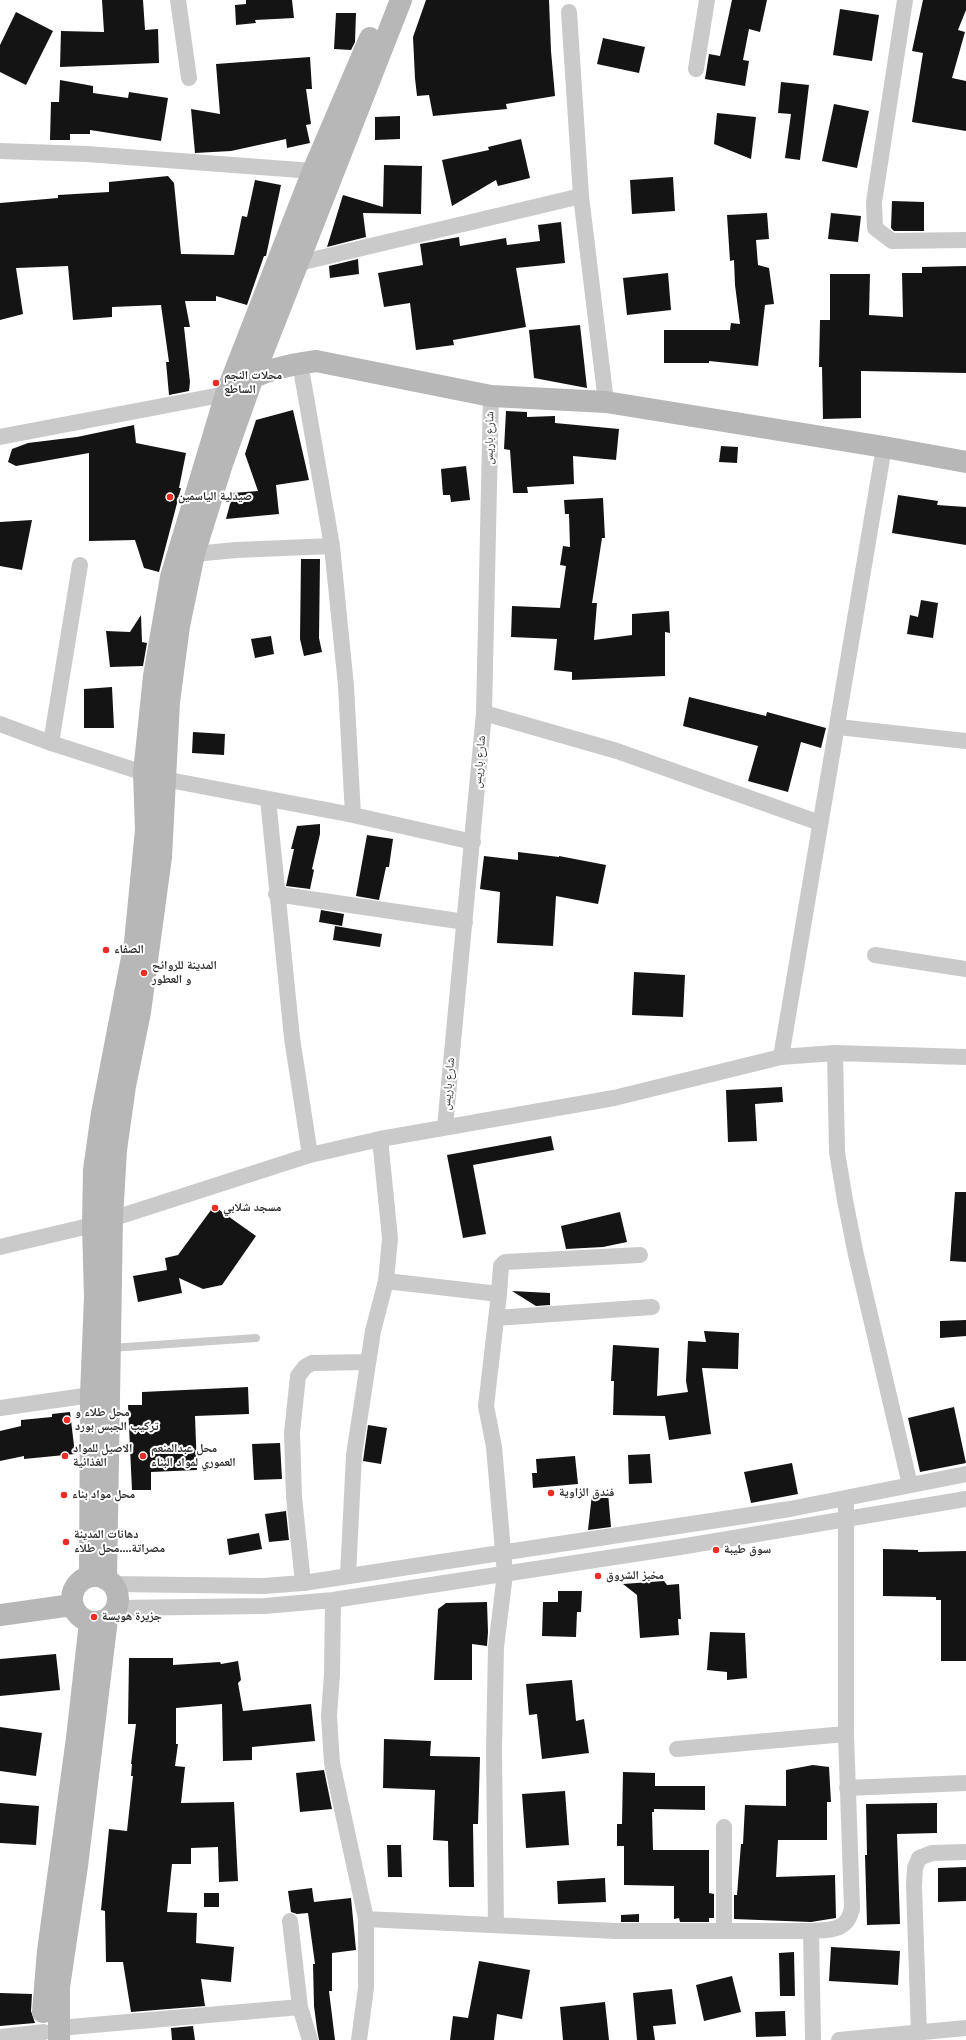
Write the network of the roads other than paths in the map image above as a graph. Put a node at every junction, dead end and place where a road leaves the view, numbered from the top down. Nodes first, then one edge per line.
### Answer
1 (178, 0) edge
2 (386, 0) edge
3 (401, 0) edge
4 (707, 0) edge
5 (905, 0) edge
6 (569, 12) dead end
7 (696, 69) dead end
8 (190, 78) dead end
9 (0, 151) edge
10 (313, 171) junction
11 (580, 196) junction
12 (966, 240) edge
13 (299, 263) junction
14 (300, 363) junction
15 (253, 377) junction
16 (226, 394) junction
17 (491, 396) junction
18 (606, 402) junction
19 (0, 437) edge
20 (884, 447) junction
21 (966, 462) edge
22 (332, 546) junction
23 (194, 554) junction
24 (80, 566) dead end
25 (484, 713) junction
26 (0, 724) edge
27 (838, 727) junction
28 (966, 741) edge
29 (51, 743) junction
30 (154, 776) junction
31 (268, 799) junction
32 (353, 815) junction
33 (820, 823) junction
34 (473, 842) junction
35 (276, 894) junction
36 (465, 922) junction
37 (875, 955) dead end
38 (966, 969) edge
39 (835, 1053) junction
40 (781, 1057) junction
41 (966, 1057) edge
42 (445, 1126) junction
43 (380, 1139) junction
44 (310, 1156) junction
45 (102, 1221) junction
46 (0, 1248) edge
47 (640, 1255) dead end
48 (386, 1281) junction
49 (499, 1294) junction
50 (652, 1307) dead end
51 (496, 1318) junction
52 (256, 1338) dead end
53 (110, 1348) junction
54 (368, 1362) junction
55 (91, 1395) junction
56 (0, 1408) edge
57 (966, 1474) edge
58 (910, 1485) junction
59 (846, 1498) junction
60 (966, 1499) edge
61 (846, 1519) junction
62 (504, 1551) junction
63 (505, 1574) junction
64 (348, 1575) junction
65 (103, 1580) junction
66 (303, 1583) junction
67 (72, 1600) junction
68 (333, 1600) junction
69 (0, 1601) edge
70 (0, 1615) edge
71 (105, 1616) junction
72 (846, 1734) junction
73 (677, 1749) dead end
74 (966, 1783) edge
75 (847, 1788) junction
76 (724, 1827) dead end
77 (966, 1852) edge
78 (366, 1919) junction
79 (290, 1921) dead end
80 (496, 1925) junction
81 (724, 1931) junction
82 (811, 1931) junction
83 (300, 2007) junction
84 (966, 2028) edge
85 (919, 2034) junction
86 (51, 2035) edge
87 (0, 2037) edge
88 (310, 2040) edge
89 (359, 2040) edge
90 (813, 2040) edge
91 (839, 2040) edge

1 - 8 street
2 - 10 street
3 - 13 street
4 - 7 street
5 - 12 street
6 - 11 street
9 - 10 street
10 - 16 street
11 - 13 street
11 - 18 street
13 - 15 street
14 - 15 street
14 - 17 street
14 - 22 street
15 - 16 street
15 - 23 street
16 - 19 street
16 - 30 street
17 - 18 street
17 - 25 street, شارع باريس
18 - 20 street
20 - 21 street
20 - 27 street
22 - 23 street
22 - 32 street
23 - 30 street
24 - 29 street
25 - 33 street
25 - 34 street, شارع باريس
26 - 29 street
27 - 28 street
27 - 33 street
29 - 30 street
30 - 31 street
30 - 45 street
31 - 32 street
31 - 35 street
32 - 34 street
33 - 40 street
34 - 36 street, شارع باريس
35 - 36 street
35 - 44 street
36 - 42 street, شارع باريس
37 - 38 street
39 - 40 street
39 - 41 street
39 - 58 street
40 - 42 street
42 - 43 street
43 - 44 street
43 - 48 street
44 - 45 street
45 - 46 street
45 - 53 street
45 - 55 street
47 - 49 street
48 - 49 street
48 - 54 street
49 - 51 street
50 - 51 street
51 - 62 street
52 - 53 lane
53 - 65 street
54 - 64 street
54 - 66 street
55 - 56 street
55 - 65 street
57 - 58 street
58 - 59 street
59 - 61 street
59 - 62 street
60 - 61 street
61 - 63 street
61 - 72 street
62 - 63 street
62 - 64 street
63 - 68 street
63 - 80 street
64 - 66 street
65 - 66 street
65 - 67 street
65 - 71 street
67 - 69 street
67 - 70 street
67 - 71 street
68 - 71 street
68 - 78 street
71 - 86 street
72 - 73 street
72 - 75 street
74 - 75 street
75 - 82 street
76 - 81 street
77 - 85 street
78 - 80 street
78 - 89 street
79 - 83 street
80 - 81 street
81 - 82 street
82 - 90 street
83 - 86 street
83 - 88 street
84 - 85 street
85 - 91 street
86 - 87 street

